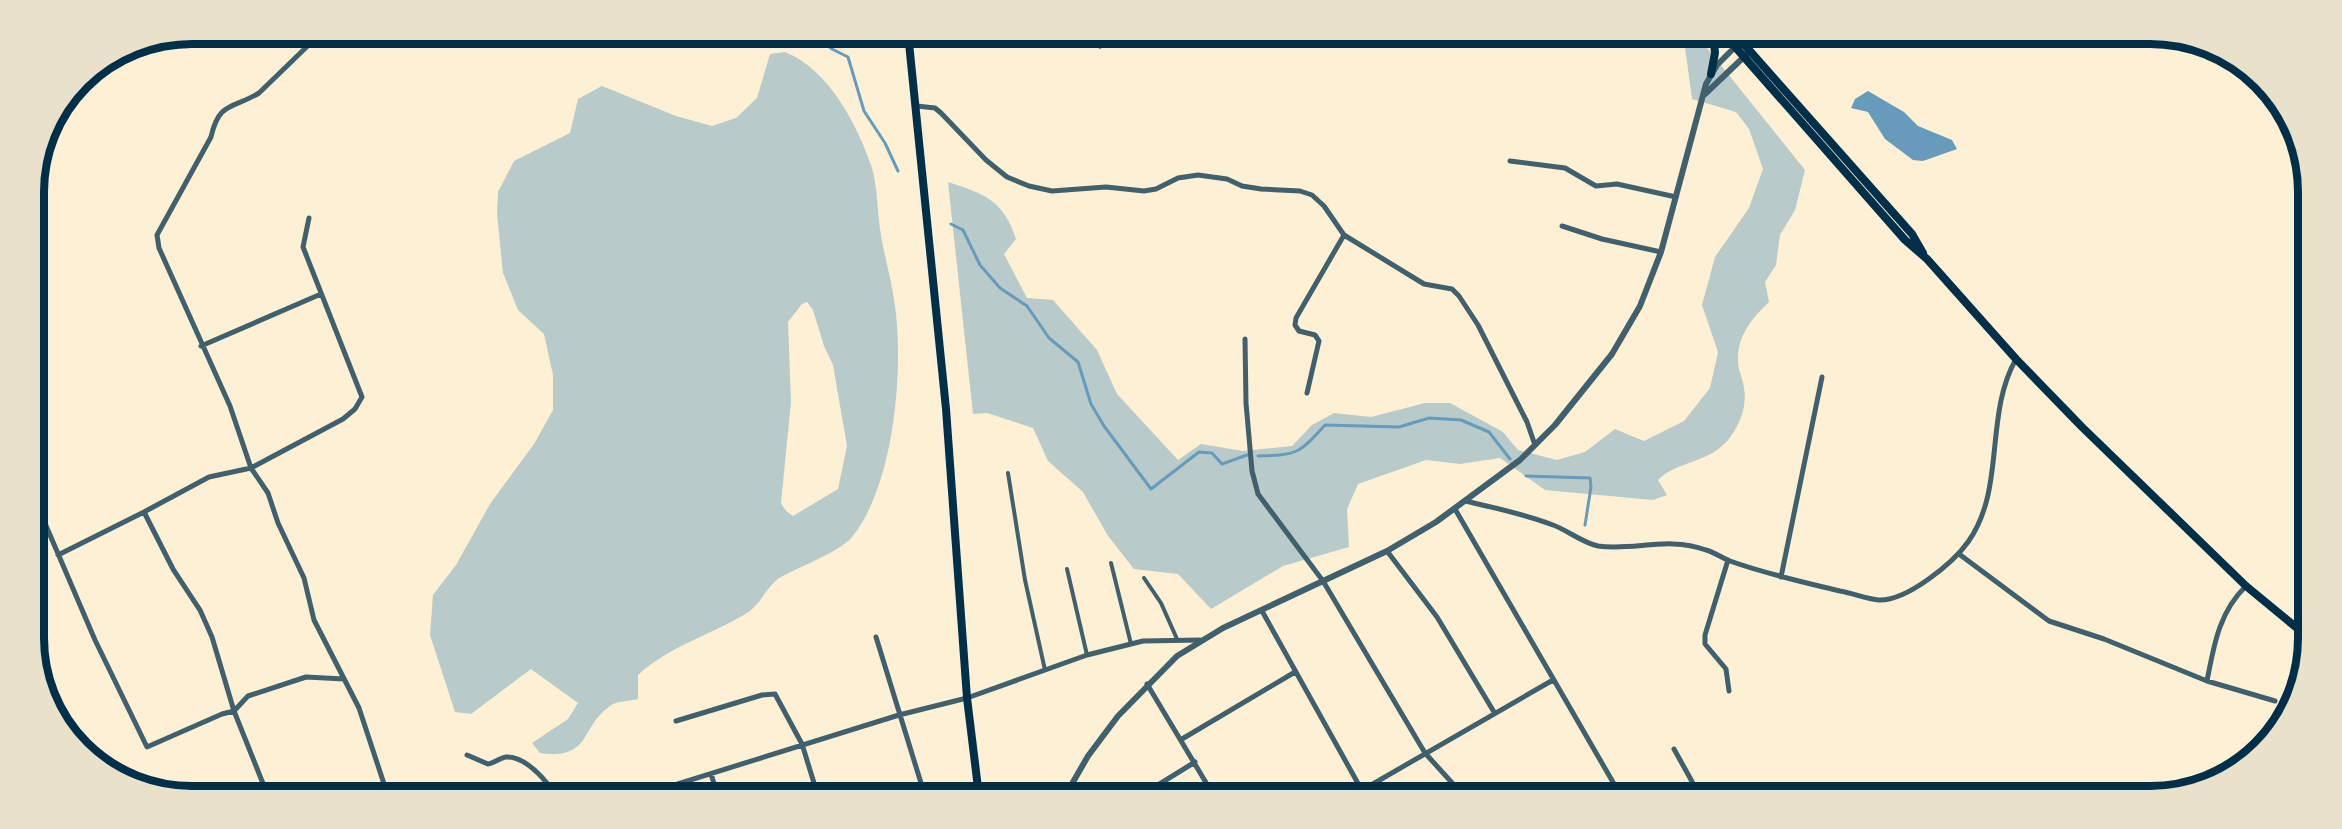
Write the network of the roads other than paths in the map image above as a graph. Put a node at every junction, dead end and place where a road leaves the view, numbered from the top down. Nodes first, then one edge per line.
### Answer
1 (310, 44) edge
2 (910, 44) edge
3 (1097, 44) edge
4 (1714, 44) edge
5 (1738, 44) joint
6 (1100, 46) dead end
7 (1747, 54) junction
8 (1711, 74) junction
9 (1705, 94) junction
10 (917, 106) junction
11 (1510, 161) dead end
12 (1676, 197) junction
13 (309, 218) dead end
14 (1562, 226) dead end
15 (1344, 235) junction
16 (1661, 252) junction
17 (321, 294) junction
18 (1245, 339) dead end
19 (201, 346) junction
20 (2016, 359) junction
21 (1821, 377) dead end
22 (1307, 393) dead end
23 (1535, 445) junction
24 (251, 468) junction
25 (1008, 473) dead end
26 (1466, 501) junction
27 (1455, 509) junction
28 (144, 512) junction
29 (44, 522) edge
30 (1387, 551) junction
31 (1959, 554) junction
32 (58, 555) junction
33 (1728, 560) junction
34 (1111, 563) dead end
35 (1067, 569) dead end
36 (1781, 577) junction
37 (1144, 578) dead end
38 (1323, 581) junction
39 (2246, 586) junction
40 (1262, 611) junction
41 (2298, 629) edge
42 (876, 637) dead end
43 (1177, 639) junction
44 (1200, 640) junction
45 (1131, 644) junction
46 (1087, 655) junction
47 (1045, 669) junction
48 (1295, 672) junction
49 (344, 679) junction
50 (1552, 680) junction
51 (2207, 681) junction
52 (1147, 684) junction
53 (1729, 691) dead end
54 (967, 698) junction
55 (2275, 701) dead end
56 (234, 711) junction
57 (1494, 712) junction
58 (899, 715) junction
59 (676, 721) dead end
60 (1182, 739) junction
61 (802, 744) junction
62 (1674, 749) dead end
63 (1425, 753) junction
64 (467, 755) dead end
65 (1195, 762) junction
66 (711, 774) junction
67 (1208, 785) edge
68 (1359, 785) edge
69 (1375, 785) edge
70 (1454, 785) edge
71 (1615, 785) edge
72 (1694, 785) edge
73 (264, 786) edge
74 (385, 786) edge
75 (548, 786) edge
76 (673, 786) edge
77 (715, 786) edge
78 (815, 786) edge
79 (922, 786) edge
80 (978, 786) edge
81 (1071, 786) edge
82 (1157, 786) edge

1 - 19 street
2 - 10 main road
3 - 6 street
4 - 8 main road
5 - 7 main road
5 - 8 street
7 - 9 street
7 - 20 main road
8 - 9 street
9 - 12 street
10 - 15 street
10 - 54 main road
11 - 12 street
12 - 16 street
13 - 17 street
14 - 16 street
15 - 22 street
15 - 23 street
16 - 23 street
17 - 19 street
17 - 24 street
18 - 38 street
19 - 24 street
20 - 31 street
20 - 39 main road
21 - 36 street
23 - 26 street
24 - 28 street
24 - 49 street
25 - 47 street
26 - 27 street
26 - 33 street
27 - 30 street
27 - 50 street
28 - 32 street
28 - 56 street
29 - 32 street
30 - 38 street
30 - 57 street
31 - 36 street
31 - 51 street
32 - 56 street
33 - 36 street
33 - 53 street
34 - 45 street
35 - 46 street
37 - 43 street
38 - 40 street
38 - 63 street
39 - 41 main road
39 - 51 street
40 - 44 street
40 - 48 street
42 - 58 street
43 - 44 street
43 - 45 street
44 - 52 street
45 - 46 street
46 - 47 street
47 - 54 street
48 - 60 street
48 - 68 street
49 - 56 street
49 - 74 street
50 - 57 street
50 - 71 street
51 - 55 street
52 - 60 street
52 - 81 street
54 - 58 street
54 - 80 main road
56 - 73 street
57 - 63 street
58 - 61 street
58 - 79 street
59 - 61 street
60 - 65 street
61 - 66 street
61 - 78 street
62 - 72 street
63 - 69 street
63 - 70 street
64 - 75 street
65 - 67 street
65 - 82 street
66 - 76 street
66 - 77 street

